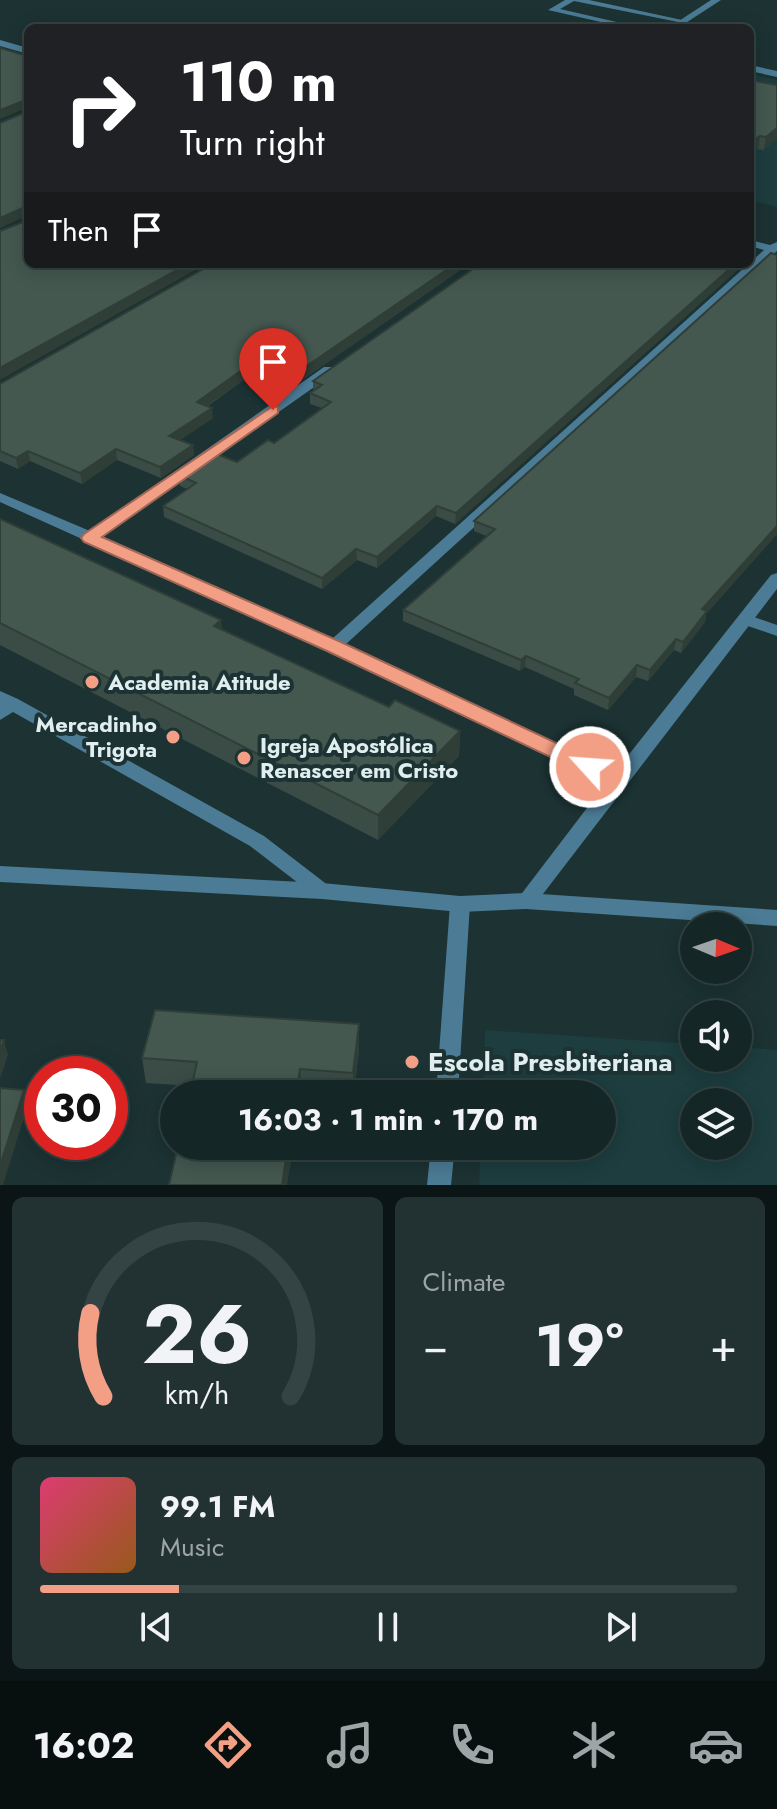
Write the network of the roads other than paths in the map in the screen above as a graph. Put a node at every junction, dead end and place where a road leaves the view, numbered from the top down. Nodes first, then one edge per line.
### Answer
1 (574, 0) edge
2 (717, 0) edge
3 (683, 21) junction
4 (620, 24) edge
5 (678, 24) edge
6 (0, 43) edge
7 (24, 50) edge
8 (754, 69) edge
9 (777, 74) edge
10 (754, 244) edge
11 (775, 247) edge
12 (754, 266) edge
13 (752, 268) edge
14 (338, 364) edge
15 (0, 497) edge
16 (90, 538) junction
17 (777, 578) edge
18 (745, 619) junction
19 (777, 631) edge
20 (334, 646) junction
21 (4, 705) edge
22 (618, 781) junction
23 (0, 874) edge
24 (322, 891) junction
25 (526, 901) junction
26 (460, 904) junction
27 (777, 918) edge
28 (448, 1080) edge
29 (442, 1160) edge
30 (439, 1185) edge

1 - 3 street
1 - 4 street
2 - 3 street
3 - 5 street
6 - 7 street
8 - 9 street
10 - 11 street
11 - 12 street
13 - 20 street
14 - 16 street
15 - 16 street
16 - 20 street
17 - 18 street
18 - 19 street
18 - 22 street
20 - 22 street
21 - 24 street
22 - 25 street
23 - 24 street
24 - 26 street
25 - 26 street
25 - 27 street
26 - 28 street
29 - 30 street

